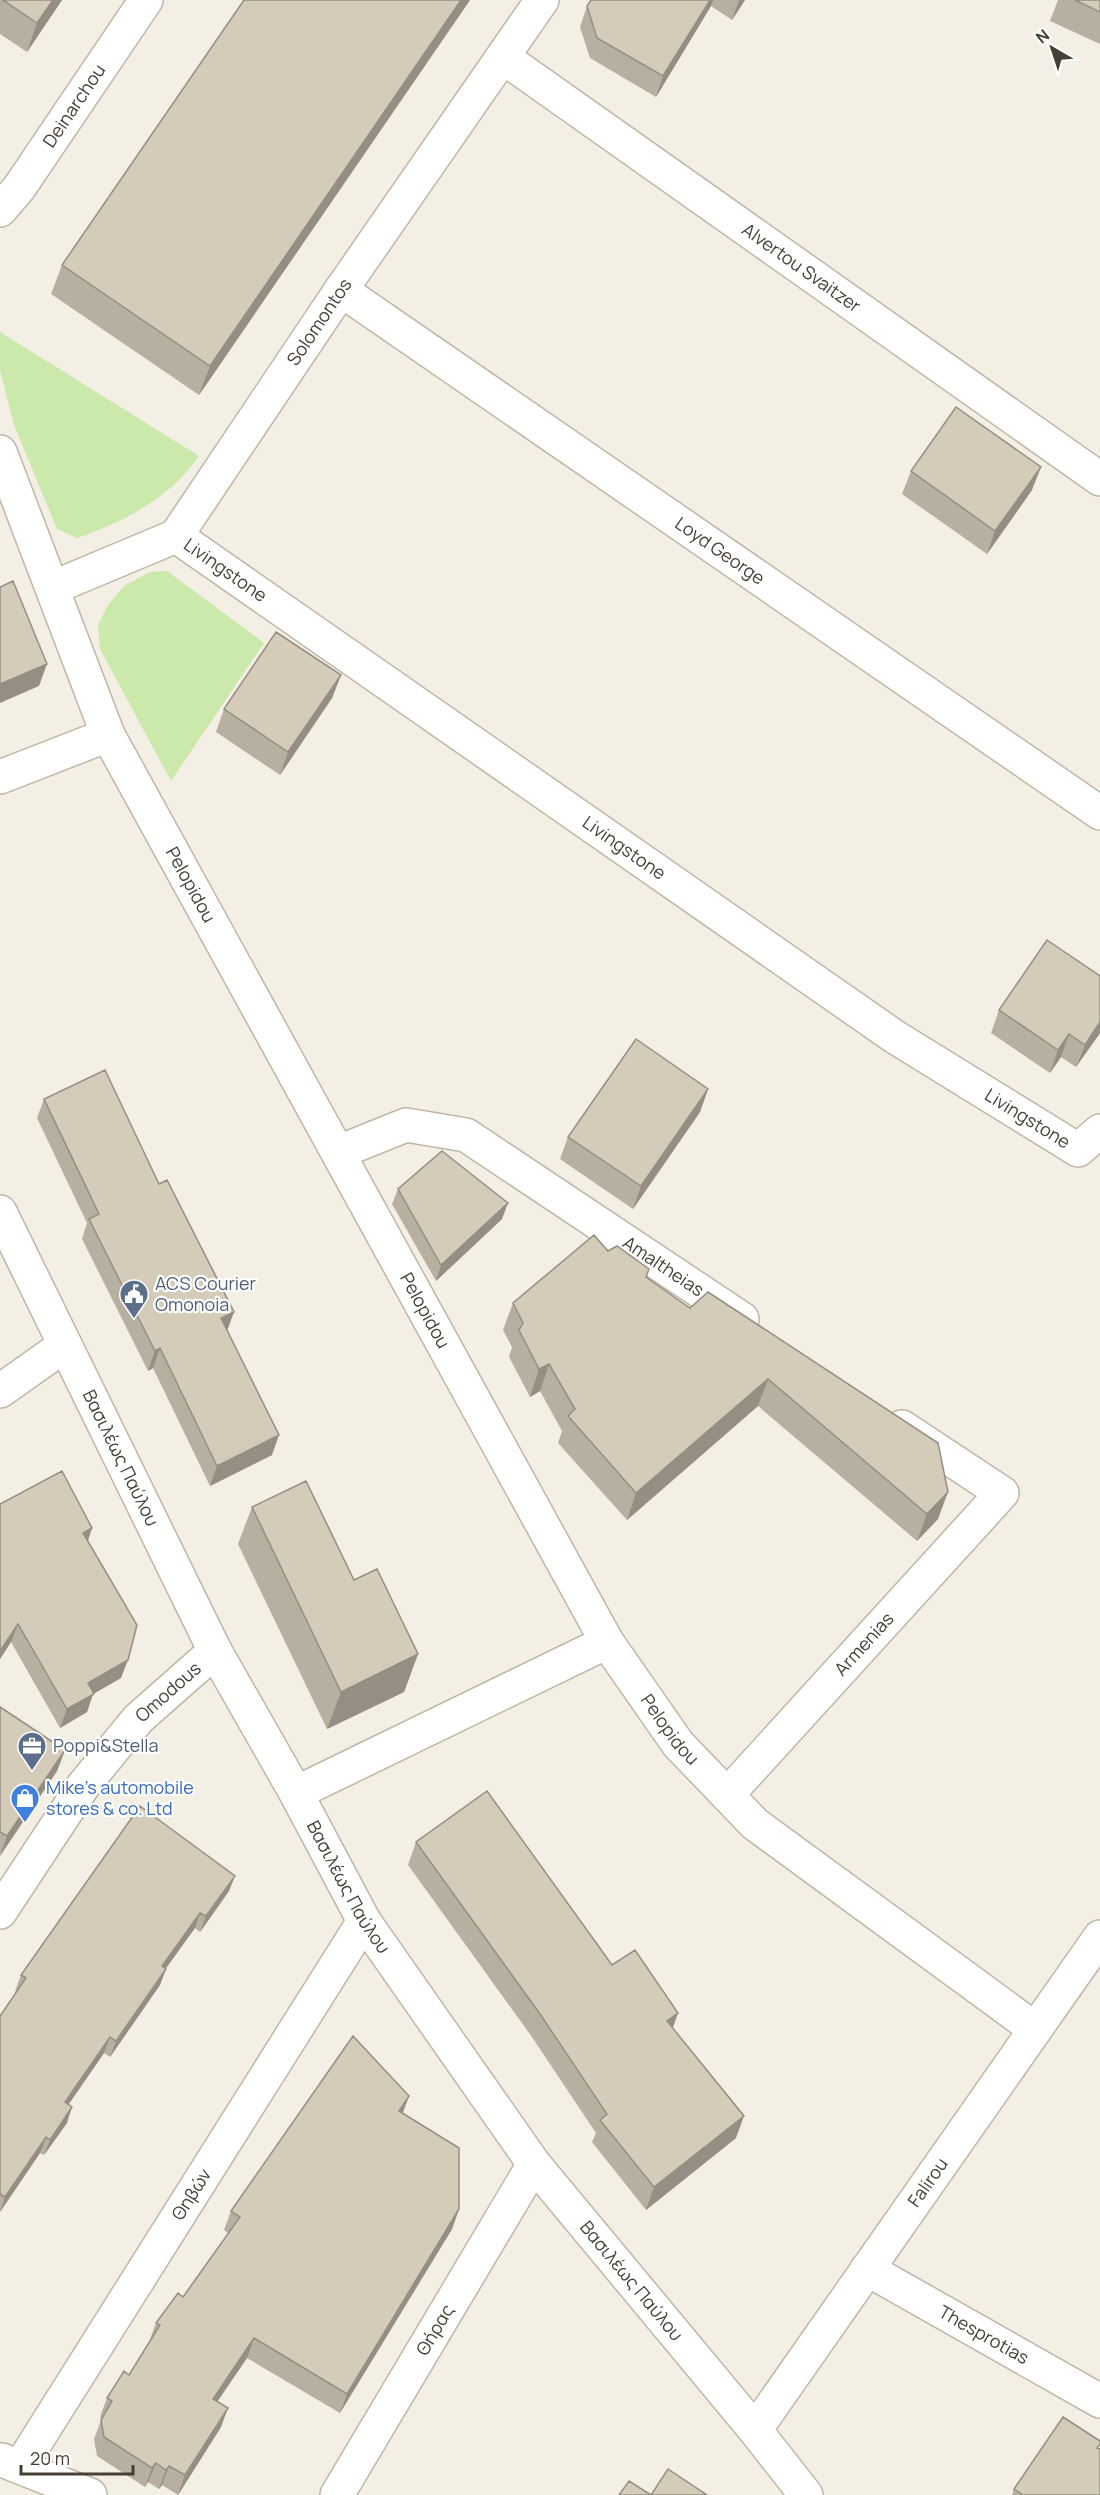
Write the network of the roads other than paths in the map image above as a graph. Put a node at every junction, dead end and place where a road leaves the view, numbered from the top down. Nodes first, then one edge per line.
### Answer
1 (146, 0) edge
2 (542, 0) edge
3 (504, 58) junction
4 (0, 210) edge
5 (341, 290) junction
6 (0, 452) edge
7 (1100, 479) edge
8 (176, 536) junction
9 (52, 588) junction
10 (108, 735) junction
11 (0, 777) edge
12 (1100, 813) edge
13 (1089, 1140) edge
14 (339, 1152) junction
15 (0, 1212) edge
16 (764, 1334) edge
17 (65, 1345) junction
18 (0, 1391) edge
19 (873, 1407) edge
20 (607, 1642) junction
21 (215, 1651) junction
22 (296, 1793) junction
23 (727, 1795) junction
24 (0, 1912) edge
25 (364, 1921) junction
26 (1100, 1937) edge
27 (1035, 2029) junction
28 (534, 2164) junction
29 (867, 2269) junction
30 (1100, 2401) edge
31 (755, 2430) junction
32 (10, 2464) edge
33 (802, 2493) edge
34 (90, 2495) edge
35 (337, 2495) edge

1 - 4 street, Deinarchou
2 - 3 street, Solomontos
3 - 5 street, Solomontos
3 - 7 street, Alvertou Svaitzer
5 - 8 street, Solomontos
5 - 12 street, Loyd George
6 - 9 street, Pelopidou
8 - 9 street
8 - 13 street, Livingstone
9 - 10 street, Pelopidou
10 - 11 street
10 - 14 street, Pelopidou
14 - 16 street, Amaltheias
14 - 20 street, Pelopidou
15 - 17 street, Βασιλέως Παύλου
17 - 18 street
17 - 21 street, Βασιλέως Παύλου
19 - 23 street, Armenias
20 - 22 street
20 - 23 street, Pelopidou
21 - 22 street, Βασιλέως Παύλου
21 - 24 street, Omodous
22 - 25 street, Βασιλέως Παύλου
23 - 27 street, Pelopidou
25 - 28 street, Βασιλέως Παύλου
25 - 32 street, Θηβών
26 - 27 street, Falirou
27 - 29 street, Falirou
28 - 31 street, Βασιλέως Παύλου
28 - 35 street, Θήρας
29 - 30 street, Thesprotias
29 - 31 street, Falirou
31 - 33 street, Βασιλέως Παύλου
32 - 34 street

